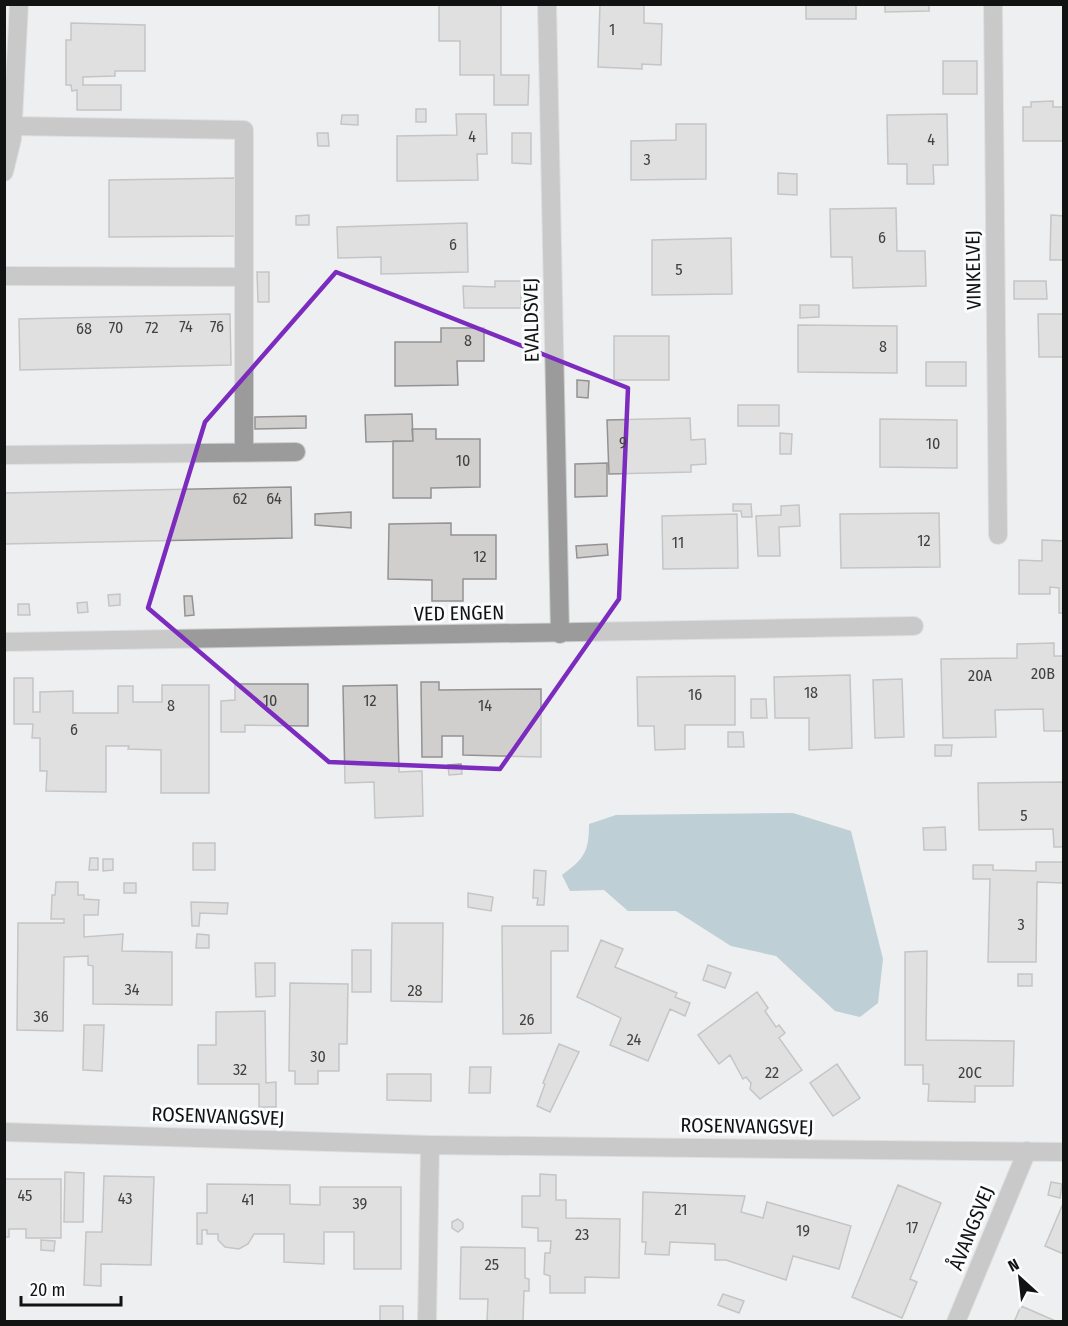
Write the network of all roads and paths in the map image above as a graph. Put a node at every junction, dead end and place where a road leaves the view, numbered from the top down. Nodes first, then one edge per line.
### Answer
1 (19, 4) edge
2 (547, 4) edge
3 (993, 4) edge
4 (10, 134) edge
5 (4, 172) edge
6 (4, 276) edge
7 (244, 277) junction
8 (244, 452) junction
9 (296, 452) dead end
10 (4, 455) edge
11 (998, 535) dead end
12 (914, 626) dead end
13 (560, 634) junction
14 (4, 642) edge
15 (4, 1132) edge
16 (430, 1145) junction
17 (1027, 1151) junction
18 (1064, 1152) edge
19 (427, 1322) edge
20 (957, 1322) edge

1 - 4 street
2 - 13 street, EVALDSVEJ
3 - 11 street, VINKELVEJ
4 - 5 street
4 - 7 street
6 - 7 street
7 - 8 street
8 - 9 street
8 - 10 street
12 - 13 street, VED ENGEN
13 - 14 street, VED ENGEN
15 - 16 street, ROSENVANGSVEJ
16 - 17 street, ROSENVANGSVEJ
16 - 19 street
17 - 18 street, ROSENVANGSVEJ
17 - 20 street, ÅVANGSVEJ

